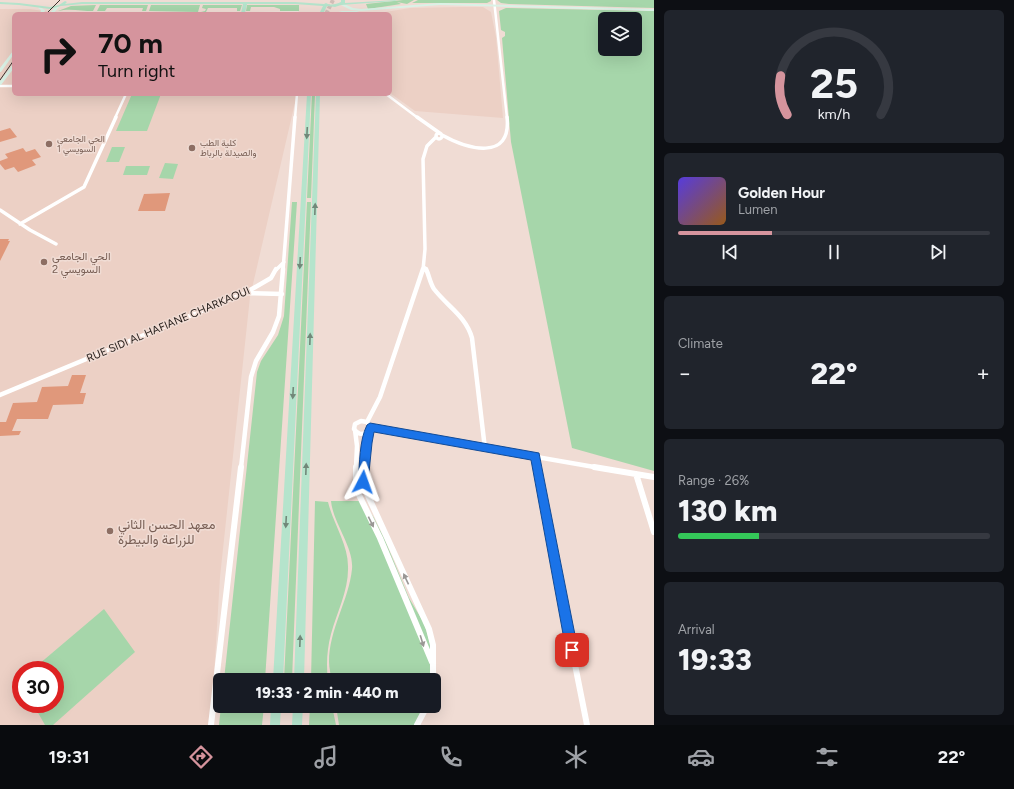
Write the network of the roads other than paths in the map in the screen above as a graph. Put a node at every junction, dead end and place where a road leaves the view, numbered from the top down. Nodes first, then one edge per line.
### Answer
1 (34, 0) edge
2 (66, 0) edge
3 (285, 0) edge
4 (291, 0) edge
5 (395, 0) edge
6 (494, 0) edge
7 (224, 1) edge
8 (0, 2) edge
9 (325, 2) edge
10 (245, 3) junction
11 (26, 4) junction
12 (341, 4) edge
13 (62, 5) junction
14 (495, 6) junction
15 (38, 7) junction
16 (57, 7) junction
17 (654, 10) edge
18 (36, 12) edge
19 (42, 12) edge
20 (53, 12) edge
21 (242, 12) edge
22 (322, 12) edge
23 (342, 12) edge
24 (361, 12) junction
25 (12, 55) edge
26 (12, 68) edge
27 (0, 72) edge
28 (0, 83) edge
29 (12, 86) edge
30 (125, 96) edge
31 (297, 96) edge
32 (309, 96) edge
33 (318, 96) edge
34 (389, 96) edge
35 (433, 128) junction
36 (439, 136) junction
37 (0, 210) edge
38 (20, 224) junction
39 (56, 244) dead end
40 (284, 262) junction
41 (424, 268) junction
42 (245, 293) junction
43 (282, 294) junction
44 (0, 395) edge
45 (367, 422) junction
46 (355, 430) junction
47 (369, 430) junction
48 (485, 449) junction
49 (536, 456) junction
50 (636, 474) junction
51 (654, 477) edge
52 (654, 532) edge
53 (433, 664) junction
54 (278, 673) edge
55 (299, 673) edge
56 (433, 673) edge
57 (276, 713) edge
58 (423, 713) edge
59 (211, 725) edge
60 (275, 725) edge
61 (417, 725) edge
62 (587, 725) edge

1 - 8 main road
1 - 15 main road
2 - 7 main road
2 - 13 main road
3 - 4 main road
3 - 7 main road
3 - 9 main road
5 - 12 main road
6 - 14 street
8 - 11 main road
9 - 10 main road
9 - 12 main road
9 - 22 main road
10 - 13 main road
10 - 21 main road
11 - 15 main road
11 - 18 main road
12 - 14 main road
12 - 24 main road
13 - 16 main road
14 - 17 main road
14 - 24 main road
14 - 36 street
15 - 16 main road
15 - 19 main road
16 - 20 main road
23 - 24 main road
25 - 27 main road
26 - 28 main road
28 - 29 street
30 - 38 street
31 - 40 street
32 -> 54 main road
55 -> 33 main road
34 - 35 street
35 - 36 street
35 - 36 street
36 - 41 street
37 - 38 street
38 - 39 street
40 - 42 street, RUE SIDI AL HAFIANE CHARKAOUI
40 - 43 street
41 - 45 street
41 - 48 street
42 - 43 street
42 - 44 street, RUE SIDI AL HAFIANE CHARKAOUI
43 - 59 street
45 - 46 street
45 - 47 street
46 - 47 street
46 -> 53 street
47 - 48 street
53 -> 47 street
48 - 49 street
49 - 50 street
49 - 62 street
50 - 51 street
50 - 52 street
53 - 56 street
57 - 60 main road
58 - 61 street

